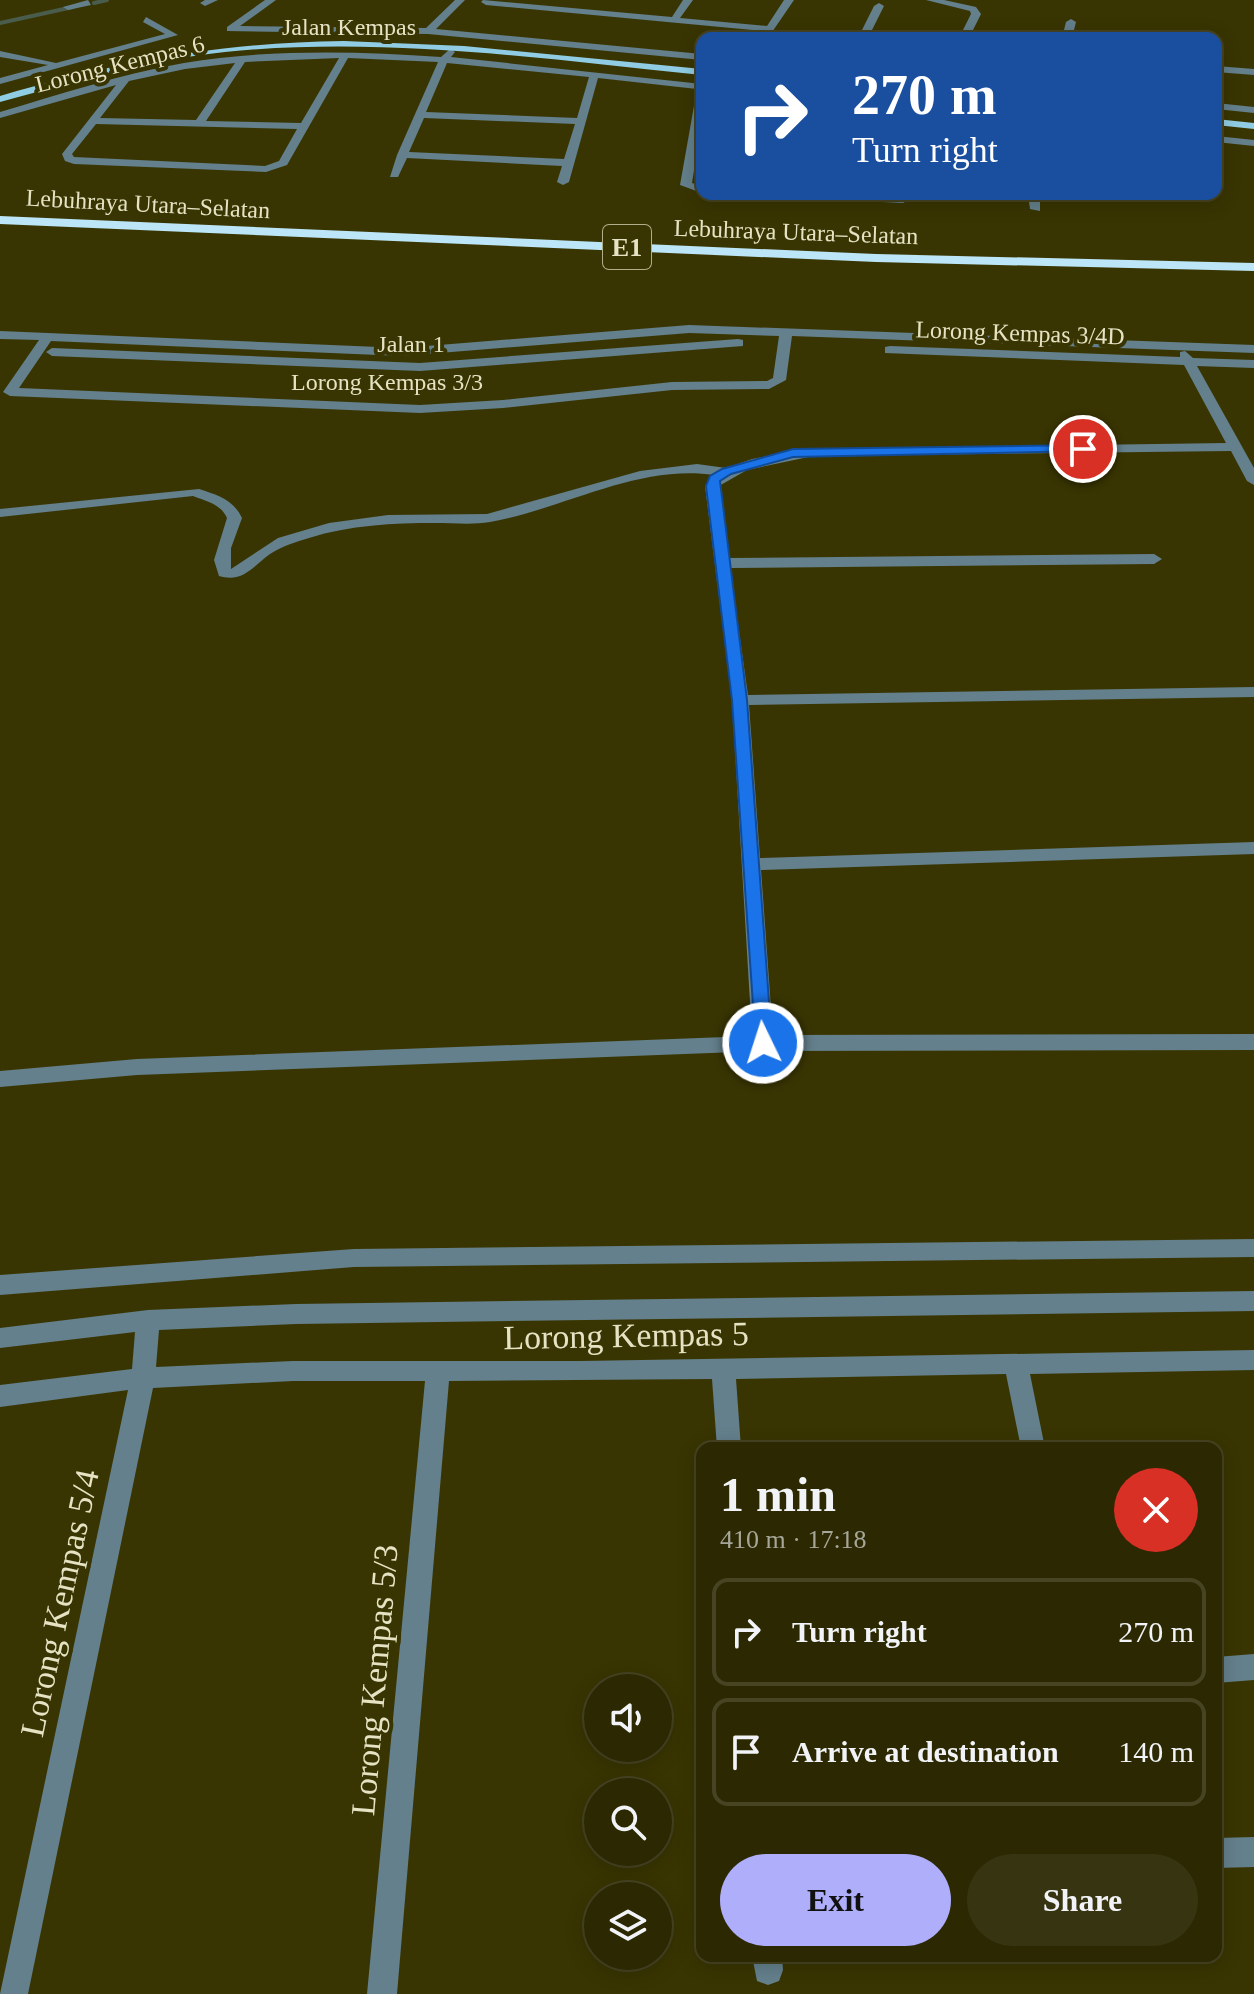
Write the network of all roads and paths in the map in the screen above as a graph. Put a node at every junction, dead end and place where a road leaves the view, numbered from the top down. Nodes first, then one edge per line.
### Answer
1 (271, 0) edge
2 (460, 0) edge
3 (592, 0) edge
4 (688, 0) edge
5 (789, 0) edge
6 (931, 0) edge
7 (486, 2) dead end
8 (90, 3) edge
9 (879, 6) dead end
10 (68, 7) dead end
11 (582, 11) junction
12 (146, 20) dead end
13 (674, 20) junction
14 (1071, 22) dead end
15 (428, 31) junction
16 (759, 32) edge
17 (767, 32) edge
18 (866, 32) edge
19 (967, 32) edge
20 (1068, 32) edge
21 (553, 42) junction
22 (453, 48) junction
23 (0, 54) edge
24 (538, 56) junction
25 (696, 56) edge
26 (344, 57) junction
27 (243, 58) junction
28 (443, 61) junction
29 (56, 64) junction
30 (1222, 69) edge
31 (696, 71) edge
32 (1254, 72) edge
33 (594, 76) junction
34 (126, 78) junction
35 (0, 81) edge
36 (696, 87) edge
37 (0, 99) edge
38 (1222, 107) edge
39 (1254, 110) edge
40 (0, 115) edge
41 (420, 115) junction
42 (94, 121) junction
43 (582, 121) junction
44 (199, 123) junction
45 (1222, 123) edge
46 (305, 126) junction
47 (1254, 126) edge
48 (1222, 140) edge
49 (1254, 143) edge
50 (696, 150) edge
51 (402, 155) junction
52 (569, 163) junction
53 (394, 175) dead end
54 (563, 182) dead end
55 (696, 189) edge
56 (1035, 200) edge
57 (1036, 209) dead end
58 (0, 220) edge
59 (0, 231) edge
60 (1254, 267) edge
61 (1254, 275) edge
62 (0, 335) edge
63 (47, 338) junction
64 (785, 339) junction
65 (1181, 346) junction
66 (1254, 349) edge
67 (38, 351) junction
68 (1189, 363) junction
69 (1254, 364) edge
70 (10, 392) junction
71 (0, 407) edge
72 (1234, 447) junction
73 (726, 472) junction
74 (1254, 481) edge
75 (0, 513) edge
76 (1154, 559) dead end
77 (722, 563) junction
78 (1254, 692) edge
79 (740, 700) junction
80 (1254, 848) edge
81 (751, 864) junction
82 (1254, 1042) edge
83 (763, 1043) junction
84 (0, 1079) edge
85 (1254, 1248) edge
86 (0, 1285) edge
87 (1254, 1301) edge
88 (148, 1320) junction
89 (0, 1338) edge
90 (1254, 1360) edge
91 (1016, 1363) junction
92 (723, 1367) junction
93 (438, 1372) junction
94 (143, 1378) junction
95 (0, 1396) edge
96 (729, 1442) edge
97 (1032, 1442) edge
98 (1254, 1667) edge
99 (1222, 1670) edge
100 (1254, 1852) edge
101 (1222, 1853) edge
102 (13, 1994) edge
103 (382, 1994) edge

1 - 15 street
2 - 15 street
3 - 11 street
4 - 13 street
5 - 17 street
6 - 19 street
7 - 11 street
8 - 10 street
9 - 18 street
11 - 13 street
11 - 21 street
12 - 29 street
13 - 16 street
14 - 20 street
15 - 21 street
21 - 24 street
21 - 25 street
22 - 24 main road, Jalan Kempas
22 - 28 street
22 - 37 main road, Jalan Kempas
23 - 29 street
24 - 31 main road, Jalan Kempas
26 - 27 street, Lorong Kempas 6
26 - 28 street, Lorong Kempas 6
26 - 46 street
27 - 34 street, Lorong Kempas 6
27 - 44 street
28 - 33 street, Lorong Kempas 6
28 - 41 street
29 - 35 street
30 - 32 street
33 - 36 street, Lorong Kempas 6
33 - 43 street
34 - 40 street, Lorong Kempas 6
34 - 42 street
38 - 39 street
41 - 43 street
41 - 51 street
42 - 44 street
42 - 46 street
43 - 52 street
44 - 46 street
45 - 47 main road
48 - 49 street
50 - 55 street
51 - 52 street
51 - 53 street
52 - 54 street
56 - 57 street
58 - 60 highway, Lebuhraya Utara–Selatan / E1
59 - 61 highway, Lebuhraya Utara–Selatan / E1
62 - 63 street
63 - 64 street
63 - 67 street
64 - 65 street
64 - 67 street, Jalan 1
64 - 68 street, Lorong Kempas 3/4D
64 - 70 street, Lorong Kempas 3/3
65 - 66 street
65 - 68 street
67 - 70 street
68 - 69 street, Lorong Kempas 3/4D
68 - 72 street
70 - 71 street
72 - 73 street
72 - 74 street
73 - 75 street
73 - 77 street
76 - 77 street
77 - 79 street
78 - 79 street
79 - 81 street
80 - 81 street
81 - 83 street
82 - 83 street
83 - 84 street
85 - 86 street
87 - 88 street
88 - 89 street
88 - 94 street, Lorong Kempas 5/4
90 - 91 street, Lorong Kempas 5
91 - 92 street, Lorong Kempas 5
91 - 97 street
92 - 93 street, Lorong Kempas 5
92 - 96 street
93 - 94 street, Lorong Kempas 5
93 - 103 street, Lorong Kempas 5/3
94 - 95 street, Lorong Kempas 5
94 - 102 street, Lorong Kempas 5/4
98 - 99 street
100 - 101 street

